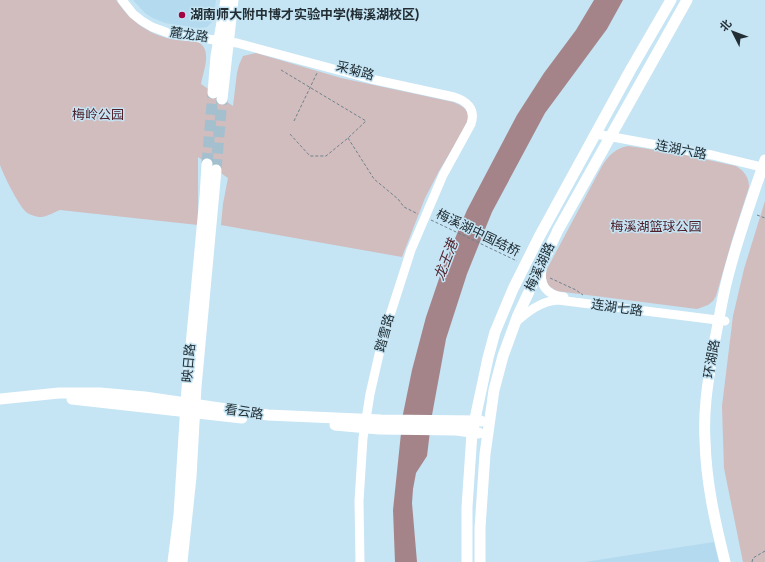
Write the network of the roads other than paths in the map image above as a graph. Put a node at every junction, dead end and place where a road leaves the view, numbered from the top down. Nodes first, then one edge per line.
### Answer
1 (122, 0) edge
2 (127, 0) edge
3 (226, 0) edge
4 (233, 0) edge
5 (671, 0) edge
6 (687, 0) edge
7 (224, 38) junction
8 (217, 96) tunnel mouth
9 (474, 120) junction
10 (597, 131) junction
11 (611, 134) junction
12 (764, 165) edge
13 (211, 167) tunnel mouth
14 (765, 182) edge
15 (760, 216) edge
16 (544, 258) junction
17 (722, 319) junction
18 (515, 322) junction
19 (0, 398) edge
20 (0, 403) edge
21 (190, 408) junction
22 (474, 421) junction
23 (490, 421) junction
24 (371, 424) junction
25 (457, 426) junction
26 (472, 432) junction
27 (488, 434) junction
28 (173, 562) edge
29 (182, 562) edge
30 (362, 562) edge
31 (467, 562) edge
32 (480, 562) edge
33 (725, 562) edge
34 (732, 562) edge

1 - 7 street, 麓龙路
2 - 7 street, 麓龙路
3 - 7 main road
4 - 7 main road
5 - 10 main road, 梅溪湖路
6 - 11 main road, 梅溪湖路
7 - 8 main road
7 - 9 street, 采菊路
7 - 9 street, 采菊路
9 - 24 street, 踏雪路
10 - 11 street, 连湖六路
10 - 22 main road, 梅溪湖路
11 - 12 street, 连湖六路
11 - 16 main road, 梅溪湖路
12 - 17 main road, 环湖路
13 - 21 main road, 映日路
14 - 15 main road, 环湖路
15 - 17 main road, 环湖路
16 - 17 street, 连湖七路
16 - 18 main road, 梅溪湖路
17 - 18 street, 连湖七路
17 - 33 main road, 环湖路
17 - 34 main road, 环湖路
18 - 23 main road, 梅溪湖路
19 - 21 main road, 看云路
20 - 21 main road, 看云路
21 - 24 main road, 看云路
21 - 28 main road, 映日路
21 - 29 main road, 映日路
22 - 23 main road
22 - 25 main road
22 - 26 main road, 梅溪湖路
23 - 27 main road, 梅溪湖路
24 - 25 main road, 看云路
24 - 30 street, 踏雪路
25 - 26 main road
26 - 27 main road
26 - 31 main road, 梅溪湖路
27 - 32 main road, 梅溪湖路

